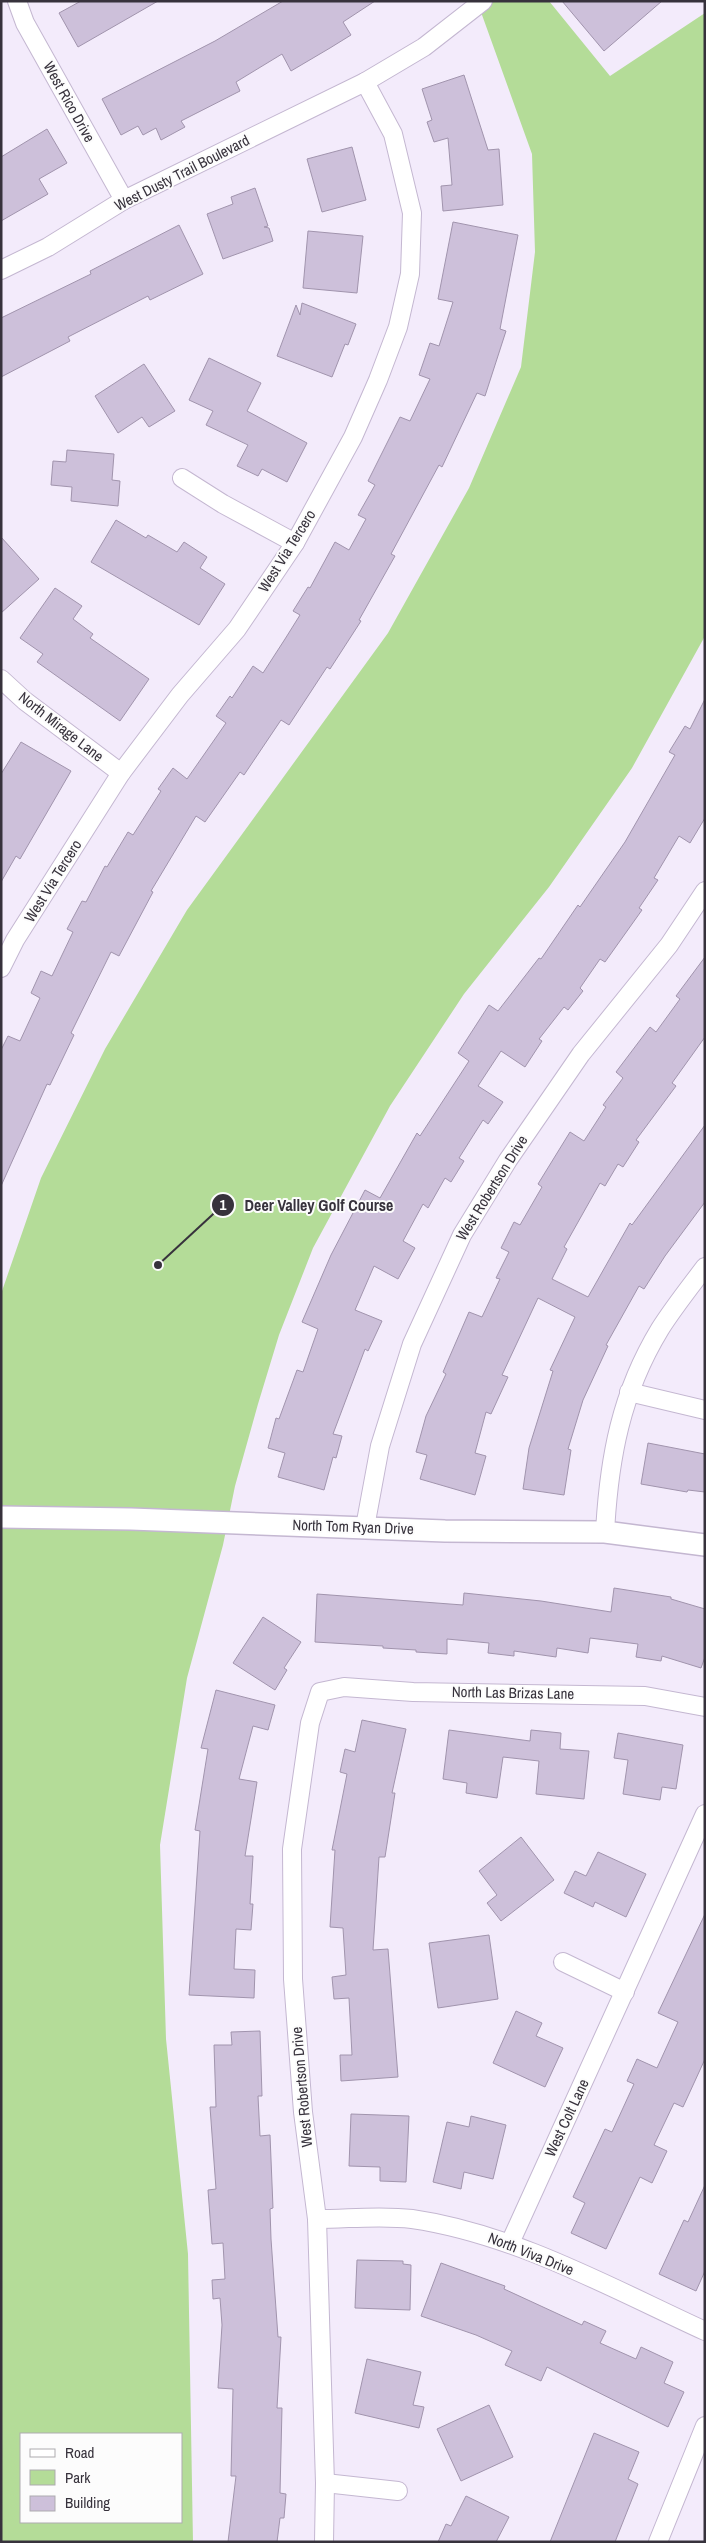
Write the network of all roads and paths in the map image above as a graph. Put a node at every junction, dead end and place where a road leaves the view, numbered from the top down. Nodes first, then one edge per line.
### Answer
1 (17, 1) edge
2 (483, 1) edge
3 (365, 82) junction
4 (124, 200) junction
5 (1, 270) edge
6 (182, 478) dead end
7 (295, 543) junction
8 (1, 679) edge
9 (121, 773) junction
10 (705, 891) edge
11 (1, 968) edge
12 (705, 1267) edge
13 (629, 1392) junction
14 (705, 1410) edge
15 (1, 1517) edge
16 (365, 1527) junction
17 (605, 1532) junction
18 (705, 1545) edge
19 (320, 1692) joint
20 (705, 1707) edge
21 (705, 1814) edge
22 (563, 1962) dead end
23 (625, 1992) junction
24 (317, 2219) junction
25 (510, 2243) junction
26 (705, 2331) edge
27 (705, 2426) edge
28 (325, 2484) junction
29 (398, 2491) dead end
30 (324, 2542) edge
31 (658, 2542) edge

1 - 4 street, West Rico Drive
2 - 3 street, West Dusty Trail Boulevard
3 - 4 street, West Dusty Trail Boulevard
3 - 7 street, West Via Tercero
4 - 5 street, West Dusty Trail Boulevard
6 - 7 street
7 - 9 street, West Via Tercero
8 - 9 street, North Mirage Lane
9 - 11 street, West Via Tercero
10 - 16 street, West Robertson Drive
12 - 13 street
13 - 14 street
13 - 17 street
15 - 16 street, North Tom Ryan Drive
16 - 17 street, North Tom Ryan Drive
17 - 18 street, North Tom Ryan Drive
19 - 20 street, North Las Brizas Lane
19 - 24 street, West Robertson Drive
21 - 23 street, West Colt Lane
22 - 23 street
23 - 25 street, West Colt Lane
24 - 25 street, North Viva Drive
24 - 28 street, West Robertson Drive
25 - 26 street, North Viva Drive
27 - 31 street
28 - 29 street
28 - 30 street, West Robertson Drive

